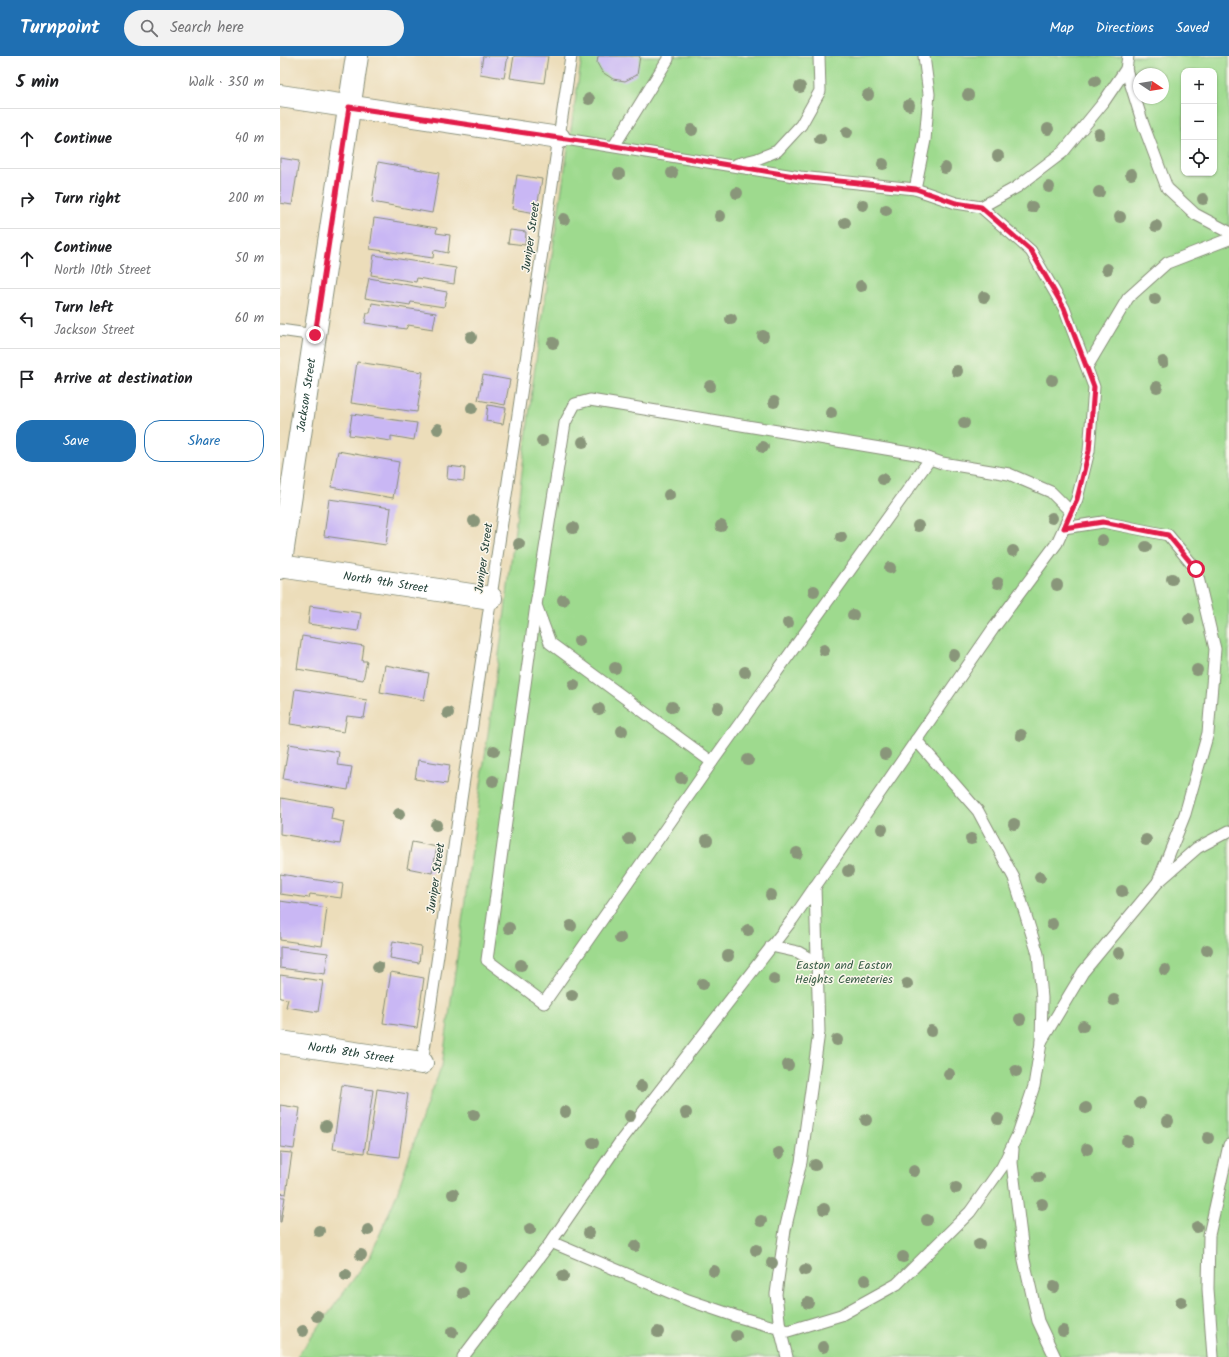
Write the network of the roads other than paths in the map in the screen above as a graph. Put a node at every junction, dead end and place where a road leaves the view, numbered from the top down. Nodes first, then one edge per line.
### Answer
1 (357, 56) edge
2 (571, 56) edge
3 (668, 56) edge
4 (819, 56) edge
5 (924, 56) edge
6 (1128, 56) edge
7 (1126, 69) junction
8 (280, 96) edge
9 (349, 107) junction
10 (559, 138) junction
11 (614, 146) junction
12 (731, 165) junction
13 (916, 189) junction
14 (981, 207) junction
15 (1229, 232) edge
16 (1229, 239) edge
17 (280, 330) edge
18 (315, 335) junction
19 (1087, 367) junction
20 (930, 459) junction
21 (1071, 512) junction
22 (1064, 528) junction
23 (280, 567) edge
24 (491, 598) junction
25 (536, 605) junction
26 (916, 740) junction
27 (712, 762) junction
28 (1229, 830) edge
29 (1158, 882) junction
30 (815, 886) junction
31 (771, 946) junction
32 (817, 962) junction
33 (280, 1042) edge
34 (1041, 1043) junction
35 (422, 1063) joint
36 (1013, 1144) junction
37 (1229, 1145) edge
38 (551, 1242) junction
39 (780, 1329) junction
40 (463, 1357) edge
41 (787, 1357) edge
42 (1055, 1357) edge
43 (1213, 1357) edge

1 - 9 street, Jackson Street
2 - 10 lane, Juniper Street
3 - 11 lane
4 - 12 lane
5 - 13 lane
6 - 7 lane
7 - 14 lane
7 - 15 lane
8 - 9 street
9 - 10 street
9 - 18 street, Jackson Street
10 - 11 lane
10 - 24 lane, Juniper Street
11 - 12 lane
12 - 13 lane
13 - 14 lane
14 - 19 lane
16 - 19 lane
17 - 18 lane
18 - 23 street, Jackson Street
19 - 21 lane
20 - 21 lane
20 - 25 lane
20 - 27 lane
21 - 22 lane
22 - 26 lane
22 - 29 lane
23 - 24 street, North 9th Street
24 - 35 lane, Juniper Street
25 - 27 lane
25 - 27 lane
26 - 30 lane
26 - 34 lane
28 - 29 lane
29 - 34 lane
30 - 31 lane
30 - 32 lane
31 - 32 lane
31 - 38 lane
32 - 39 lane
33 - 35 street, North 8th Street
34 - 36 lane
36 - 39 lane
36 - 42 lane
37 - 43 lane
38 - 39 lane
38 - 40 lane
39 - 41 lane

